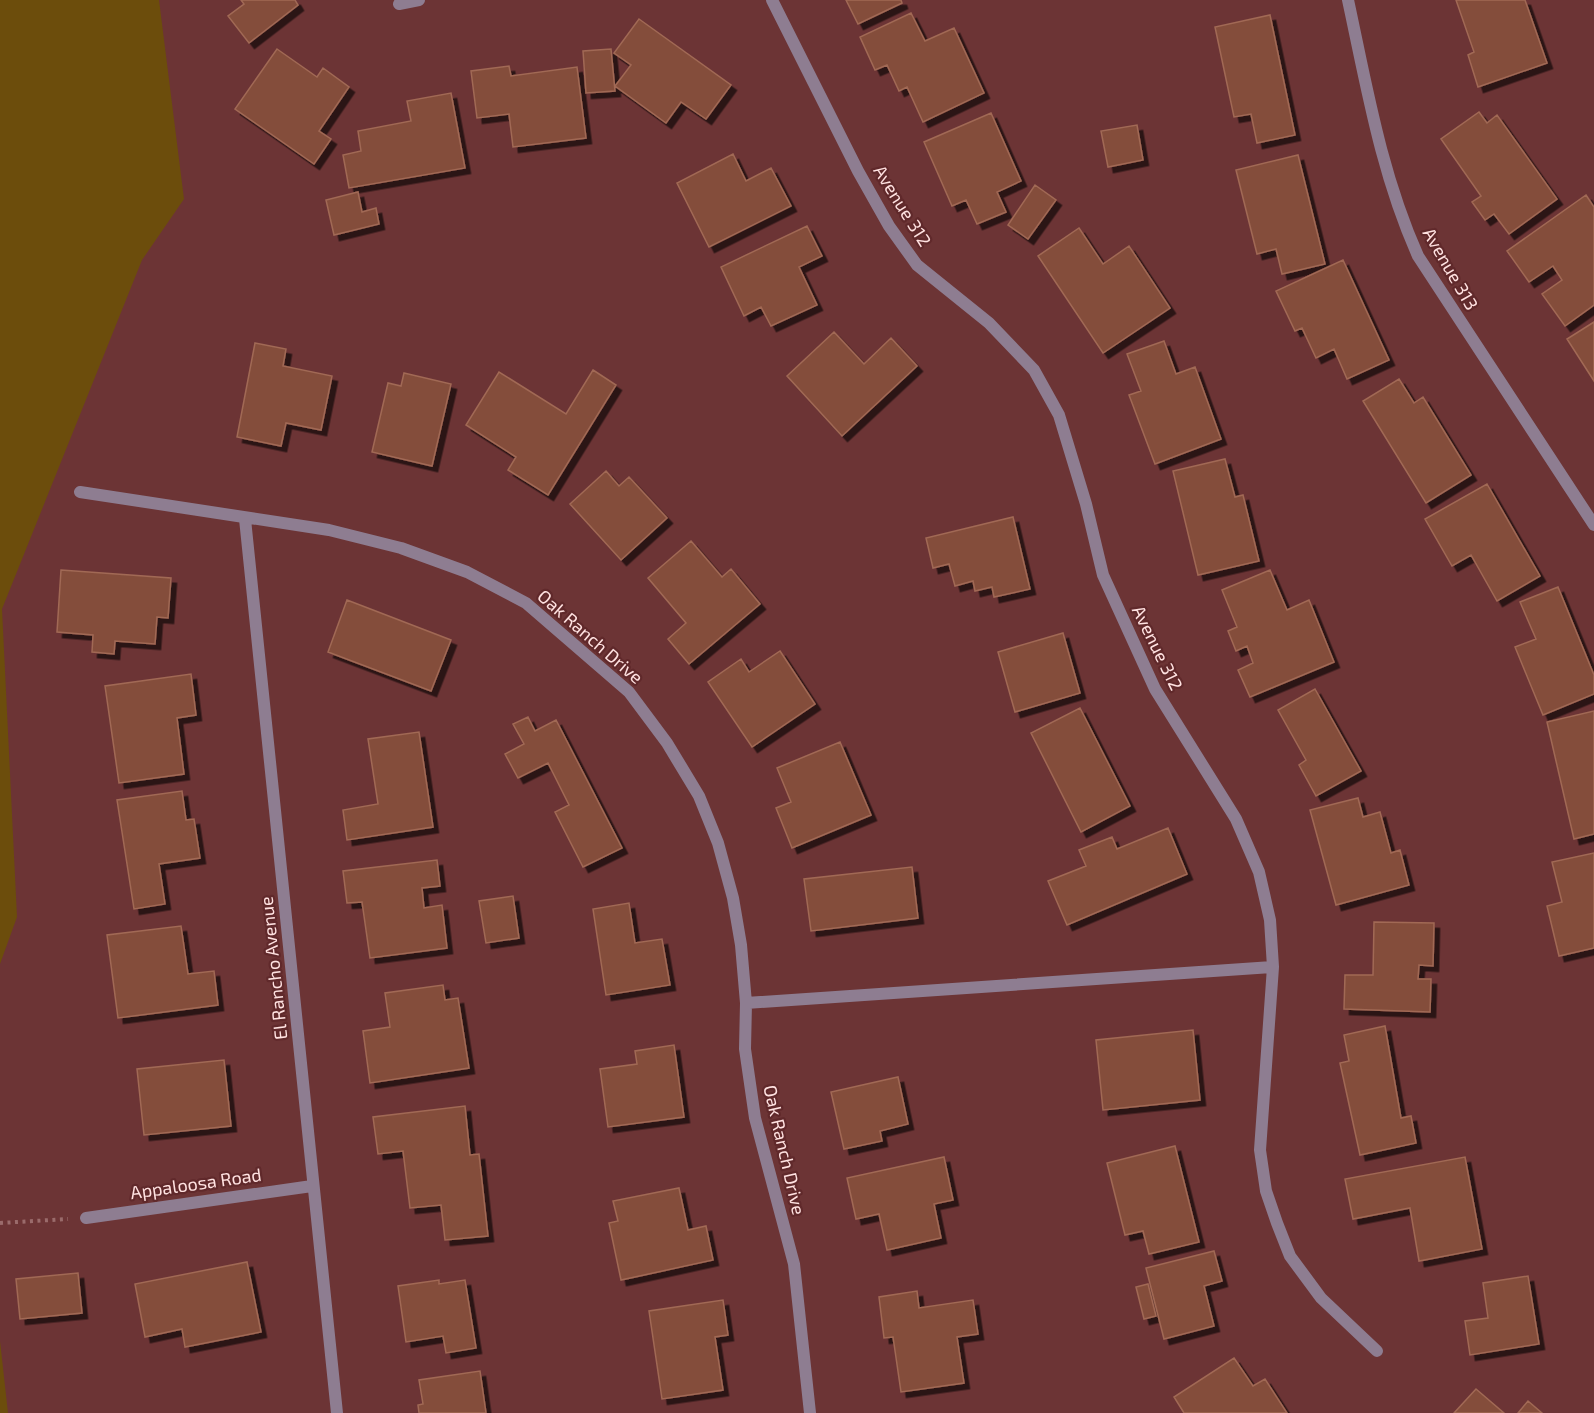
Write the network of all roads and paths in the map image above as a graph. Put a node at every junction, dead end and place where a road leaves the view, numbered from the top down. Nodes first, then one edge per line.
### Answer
1 (419, 0) edge
2 (772, 0) edge
3 (1348, 0) edge
4 (399, 4) dead end
5 (80, 492) dead end
6 (245, 519) junction
7 (1594, 525) edge
8 (1273, 967) junction
9 (746, 1003) junction
10 (312, 1186) junction
11 (89, 1218) joint
12 (0, 1223) edge
13 (1377, 1351) dead end
14 (337, 1413) edge
15 (810, 1413) edge

1 - 4 street
2 - 8 street, Avenue 312
3 - 7 street, Avenue 313
5 - 6 street, Oak Ranch Drive
6 - 9 street, Oak Ranch Drive
6 - 10 street, El Rancho Avenue
8 - 9 street
8 - 13 street, Avenue 312
9 - 15 street, Oak Ranch Drive
10 - 11 street, Appaloosa Road
10 - 14 street, El Rancho Avenue
11 - 12 path

